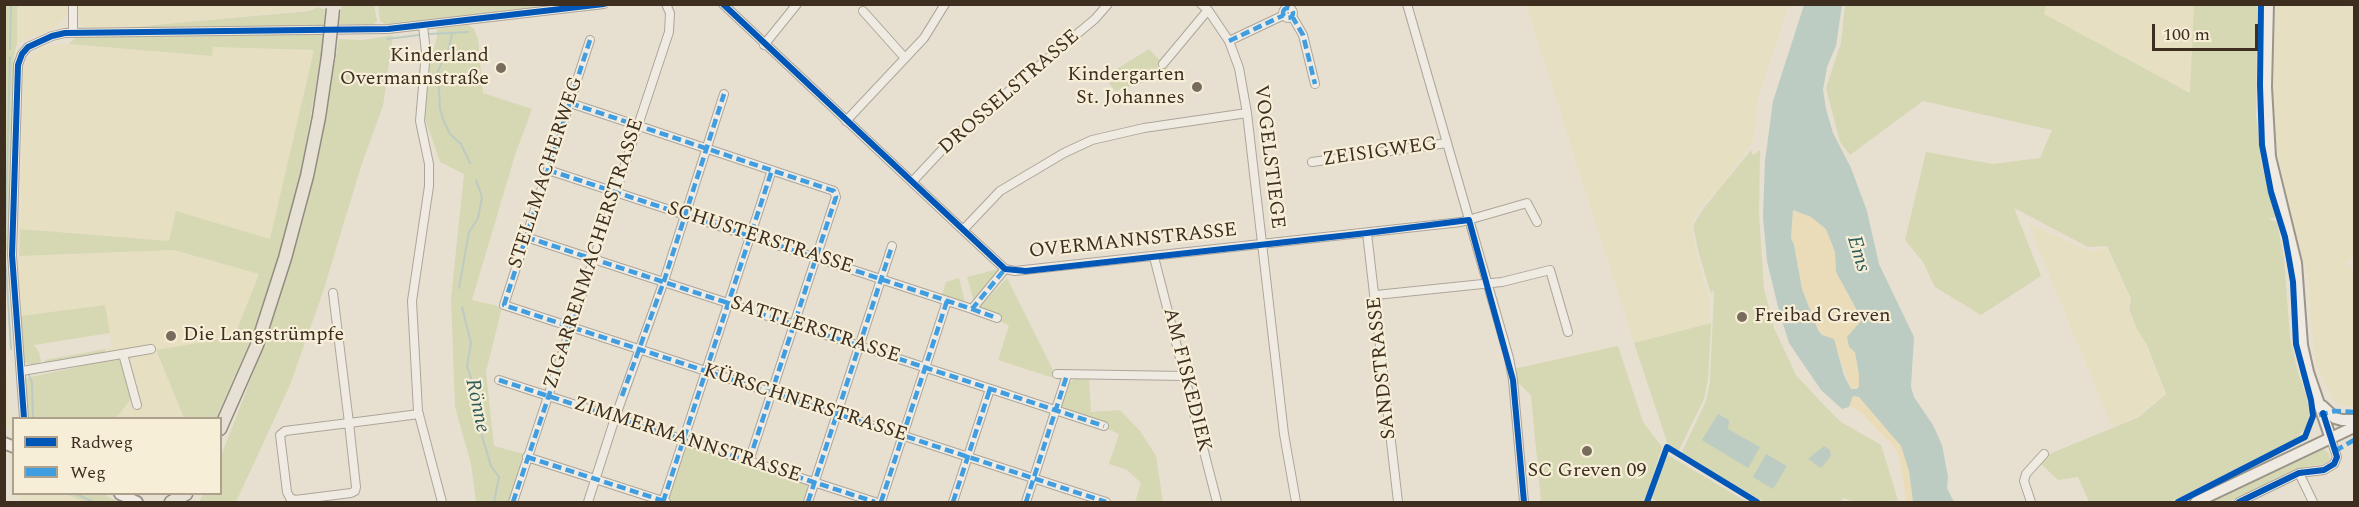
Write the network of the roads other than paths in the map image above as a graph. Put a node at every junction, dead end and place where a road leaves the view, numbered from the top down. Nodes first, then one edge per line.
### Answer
1 (73, 4) edge
2 (604, 4) edge
3 (666, 4) edge
4 (723, 4) edge
5 (797, 4) edge
6 (945, 4) edge
7 (1108, 4) edge
8 (1407, 4) edge
9 (2268, 4) edge
10 (333, 7) edge
11 (1205, 7) edge
12 (1288, 10) edge
13 (863, 11) dead end
14 (423, 26) junction
15 (73, 33) junction
16 (590, 40) dead end
17 (1229, 41) junction
18 (764, 45) junction
19 (905, 58) junction
20 (1163, 64) dead end
21 (1315, 84) dead end
22 (724, 94) dead end
23 (570, 103) junction
24 (1247, 112) junction
25 (846, 122) junction
26 (638, 126) junction
27 (1447, 143) junction
28 (706, 148) junction
29 (1312, 162) dead end
30 (548, 170) junction
31 (772, 170) junction
32 (912, 182) junction
33 (616, 192) junction
34 (685, 214) junction
35 (1469, 220) junction
36 (1537, 222) dead end
37 (963, 230) junction
38 (1368, 233) junction
39 (751, 236) junction
40 (526, 237) junction
41 (1263, 244) junction
42 (892, 246) dead end
43 (8, 257) edge
44 (1154, 257) junction
45 (816, 258) junction
46 (594, 259) junction
47 (1005, 268) junction
48 (881, 280) junction
49 (664, 281) junction
50 (1487, 284) junction
51 (333, 293) dead end
52 (1376, 295) junction
53 (947, 301) junction
54 (729, 303) junction
55 (504, 305) joint
56 (972, 309) junction
57 (998, 318) dead end
58 (794, 324) junction
59 (572, 327) junction
60 (1568, 332) dead end
61 (860, 345) junction
62 (152, 349) dead end
63 (639, 349) junction
64 (123, 354) junction
65 (926, 367) junction
66 (21, 370) junction
67 (705, 371) junction
68 (1057, 374) dead end
69 (1067, 375) junction
70 (1185, 376) junction
71 (499, 380) dead end
72 (990, 389) junction
73 (771, 393) junction
74 (548, 395) junction
75 (2319, 404) junction
76 (137, 405) dead end
77 (1056, 410) junction
78 (419, 414) junction
79 (837, 414) junction
80 (24, 417) edge
81 (615, 418) junction
82 (2355, 420) edge
83 (349, 423) junction
84 (222, 424) edge
85 (1104, 426) dead end
86 (2355, 428) edge
87 (903, 436) junction
88 (2331, 439) junction
89 (684, 440) junction
90 (2044, 454) dead end
91 (528, 457) junction
92 (968, 458) junction
93 (749, 461) junction
94 (2299, 473) junction
95 (596, 479) junction
96 (1034, 479) junction
97 (815, 483) junction
98 (122, 495) edge
99 (186, 495) edge
100 (137, 502) edge
101 (171, 502) edge
102 (442, 502) edge
103 (513, 502) edge
104 (588, 502) edge
105 (664, 502) edge
106 (808, 502) edge
107 (875, 502) edge
108 (881, 502) edge
109 (953, 502) edge
110 (1026, 502) edge
111 (1106, 502) edge
112 (1217, 502) edge
113 (1296, 502) edge
114 (1398, 502) edge
115 (1524, 502) edge
116 (2031, 502) edge
117 (2196, 502) edge
118 (2239, 502) edge
119 (2313, 502) edge

1 - 15 street
2 - 14 street
3 - 26 street, ZIGARRENMACHERSTRASSE
4 - 18 street, OVERMANNSTRASSE
5 - 18 street
6 - 19 street
7 - 32 street, DROSSELSTRASSE
8 - 27 street
9 - 75 street
10 - 84 main road, bridge
11 - 17 street, VOGELSTIEGE
11 - 20 street, VOGELSTIEGE
12 - 17 street
12 - 21 street
13 - 19 street
14 - 15 street
14 - 78 street
15 - 43 street
16 - 23 street, STELLMACHERWEG
17 - 24 street, VOGELSTIEGE
18 - 25 street, OVERMANNSTRASSE
19 - 25 street
22 - 28 street
23 - 26 street
23 - 30 street, STELLMACHERWEG
24 - 37 street
24 - 41 street, VOGELSTIEGE
25 - 32 street, OVERMANNSTRASSE
26 - 28 street
26 - 33 street, ZIGARRENMACHERSTRASSE
27 - 29 street, ZEISIGWEG
27 - 35 street
28 - 31 street
28 - 34 street
30 - 33 street, SCHUSTERSTRASSE
30 - 40 street, STELLMACHERWEG
31 - 39 street
31 - 45 street
32 - 37 street, OVERMANNSTRASSE
33 - 34 street, SCHUSTERSTRASSE
33 - 46 street, ZIGARRENMACHERSTRASSE
34 - 39 street, SCHUSTERSTRASSE
34 - 49 street
35 - 36 street, OVERMANNSTRASSE
35 - 38 street, OVERMANNSTRASSE
35 - 50 street
37 - 47 street, OVERMANNSTRASSE
38 - 41 street, OVERMANNSTRASSE
38 - 52 street, SANDSTRASSE
39 - 45 street, SCHUSTERSTRASSE
39 - 54 street
40 - 46 street, SATTLERSTRASSE
40 - 55 street, STELLMACHERWEG
41 - 44 street, OVERMANNSTRASSE
41 - 113 street, VOGELSTIEGE
42 - 48 street
43 - 66 street
44 - 47 street, OVERMANNSTRASSE
44 - 70 street, AM FISKEDIEK
45 - 48 street, SCHUSTERSTRASSE
45 - 58 street
46 - 49 street, SATTLERSTRASSE
46 - 59 street, ZIGARRENMACHERSTRASSE
47 - 56 street
48 - 53 street, SCHUSTERSTRASSE
48 - 61 street
49 - 54 street, SATTLERSTRASSE
49 - 63 street
50 - 52 street
50 - 60 street
50 - 115 street
51 - 83 street
52 - 114 street, SANDSTRASSE
53 - 56 street, SCHUSTERSTRASSE
53 - 65 street
54 - 58 street, SATTLERSTRASSE
54 - 67 street
55 - 59 street, KÜRSCHNERSTRASSE
56 - 57 street, SCHUSTERSTRASSE
58 - 61 street, SATTLERSTRASSE
58 - 73 street
59 - 63 street, KÜRSCHNERSTRASSE
59 - 74 street, ZIGARRENMACHERSTRASSE
61 - 65 street, SATTLERSTRASSE
61 - 79 street
62 - 64 street
63 - 67 street, KÜRSCHNERSTRASSE
63 - 81 street
64 - 66 street
64 - 76 street
65 - 72 street, SATTLERSTRASSE
65 - 87 street
66 - 80 street
67 - 73 street, KÜRSCHNERSTRASSE
67 - 89 street
68 - 69 street
69 - 70 street
69 - 77 street
70 - 112 street, AM FISKEDIEK
71 - 74 street, ZIMMERMANNSTRASSE
72 - 77 street, SATTLERSTRASSE
72 - 92 street
73 - 79 street, KÜRSCHNERSTRASSE
73 - 93 street
74 - 81 street, ZIMMERMANNSTRASSE
74 - 91 street, ZIGARRENMACHERSTRASSE
75 - 82 street
75 - 88 street
77 - 85 street, SATTLERSTRASSE
77 - 96 street
78 - 83 street
78 - 102 street
79 - 87 street, KÜRSCHNERSTRASSE
79 - 97 street
81 - 89 street, ZIMMERMANNSTRASSE
81 - 95 street
83 - 83 street
86 - 88 street
87 - 92 street, KÜRSCHNERSTRASSE
87 - 108 street
88 - 94 street
88 - 117 street
89 - 93 street, ZIMMERMANNSTRASSE
89 - 105 street
90 - 116 street
91 - 95 street
91 - 103 street, ZIGARRENMACHERSTRASSE
92 - 96 street, KÜRSCHNERSTRASSE
92 - 109 street
93 - 97 street, ZIMMERMANNSTRASSE
94 - 118 street
94 - 119 street
95 - 104 street
95 - 105 street
96 - 110 street
96 - 111 street, KÜRSCHNERSTRASSE
97 - 106 street
97 - 107 street, ZIMMERMANNSTRASSE
98 - 100 street
99 - 101 main road

